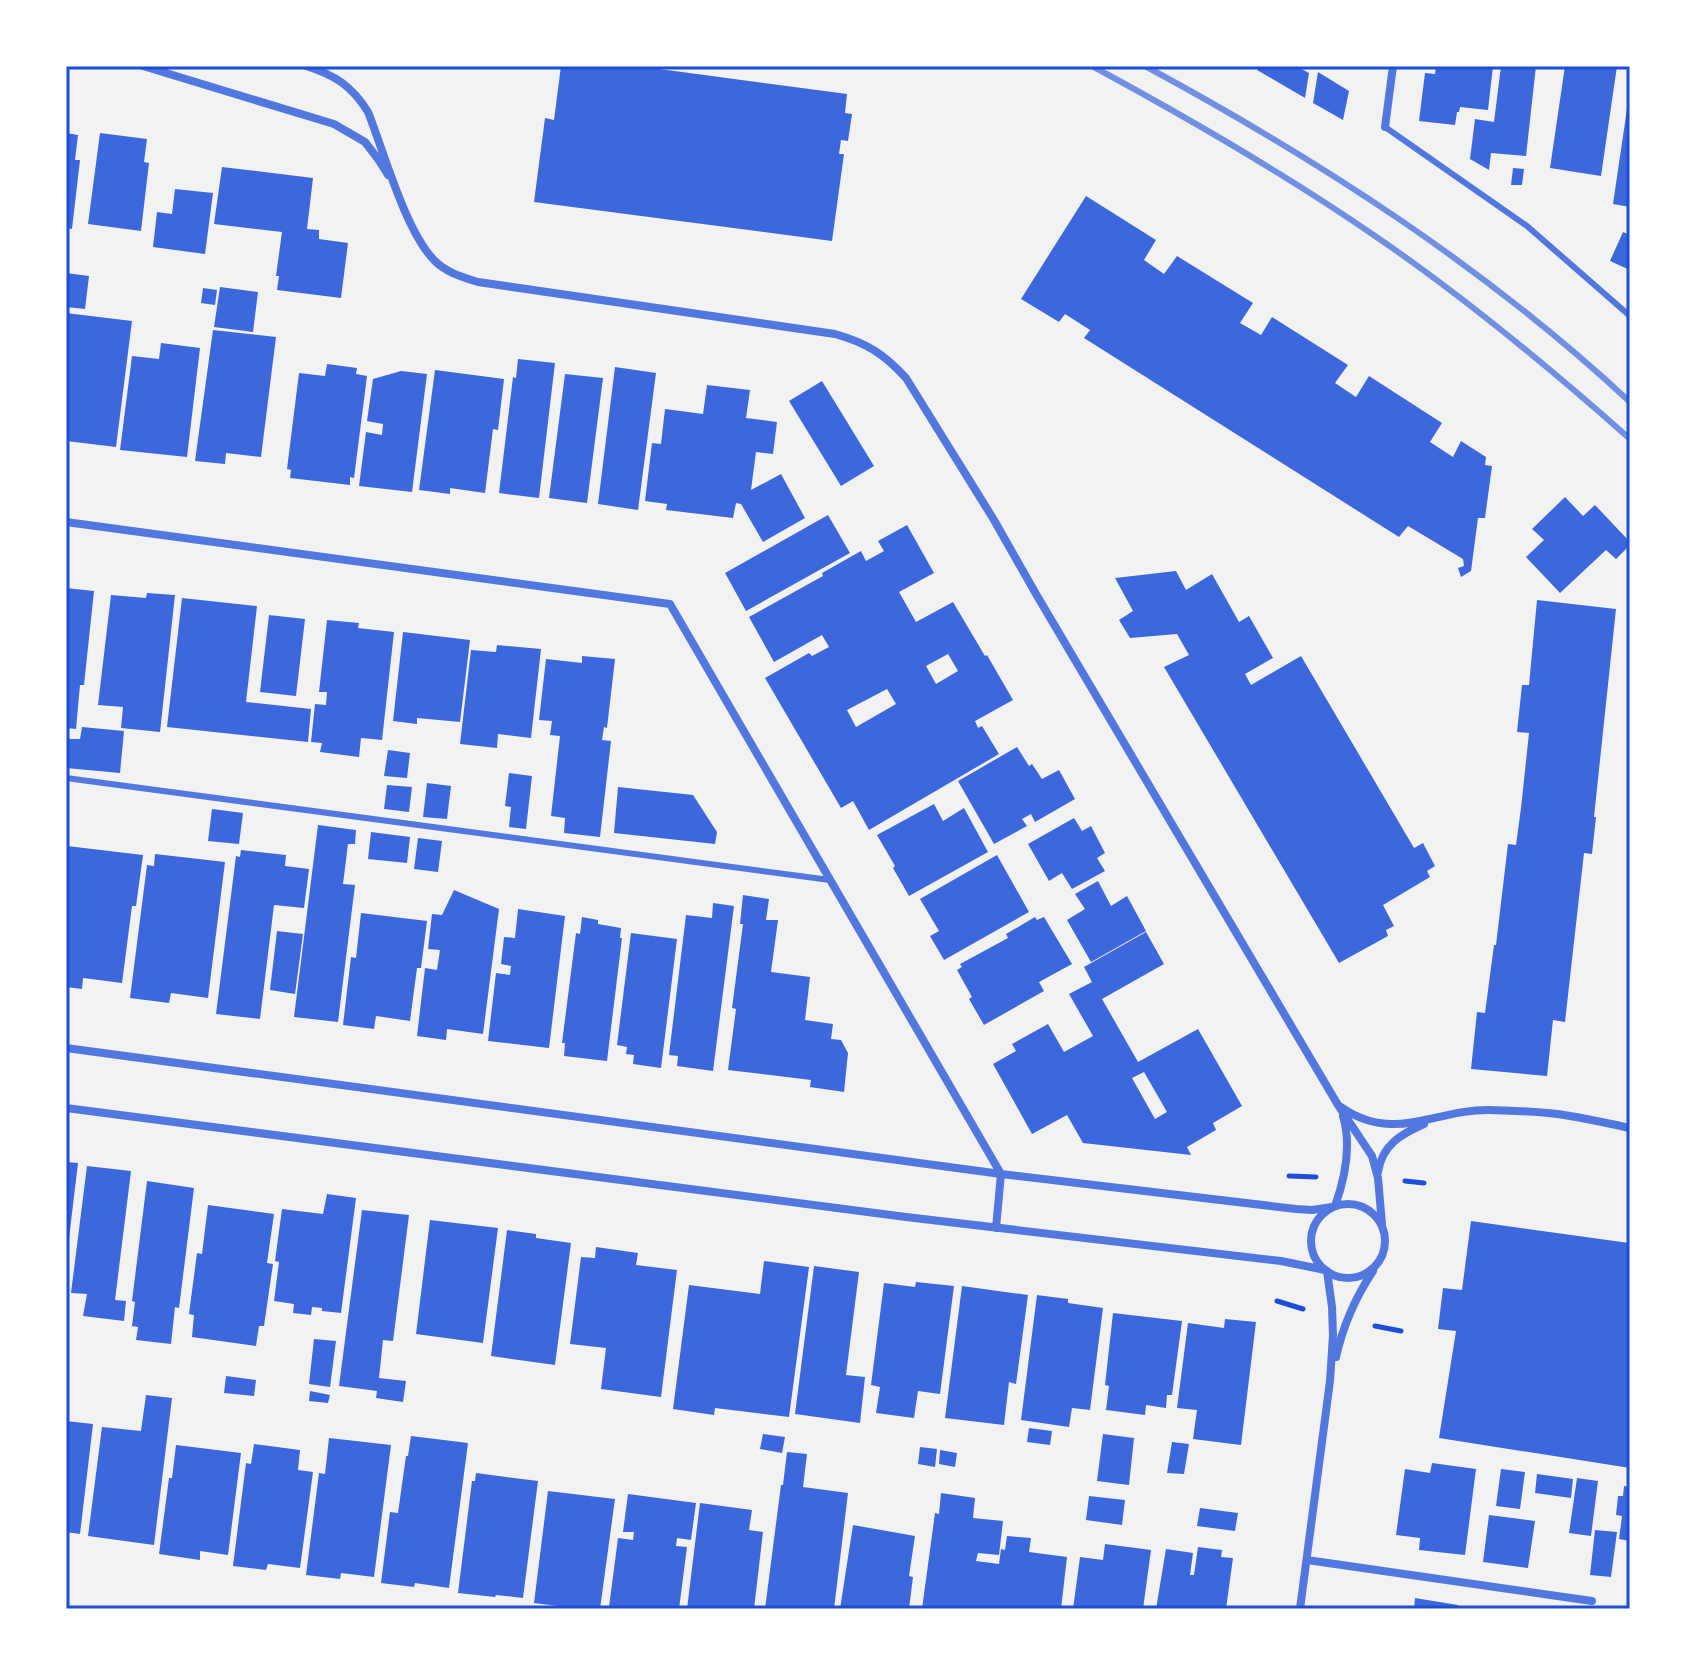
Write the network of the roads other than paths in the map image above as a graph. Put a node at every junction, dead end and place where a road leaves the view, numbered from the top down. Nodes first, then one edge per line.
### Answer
1 (143, 66) edge
2 (306, 66) edge
3 (1393, 66) edge
4 (1385, 127) joint
5 (398, 193) junction
6 (1630, 316) edge
7 (66, 522) edge
8 (66, 778) edge
9 (830, 880) junction
10 (66, 1048) edge
11 (1338, 1105) junction
12 (66, 1108) edge
13 (1447, 1116) junction
14 (1630, 1128) edge
15 (1001, 1174) junction
16 (1378, 1178) junction
17 (1334, 1207) junction
18 (1382, 1224) junction
19 (996, 1228) junction
20 (1376, 1266) junction
21 (1326, 1270) junction
22 (1330, 1381) junction
23 (1307, 1560) junction
24 (1592, 1601) dead end
25 (1300, 1609) edge

1 - 5 street
2 - 5 street
3 - 4 street
4 - 6 lane
5 - 11 street
7 - 9 street
8 - 9 lane
9 - 15 street
10 - 15 street
11 - 13 street
11 - 16 street
11 - 17 street
12 - 19 street
13 - 14 street
13 - 16 street
15 - 17 street
15 - 19 street
16 - 18 street
17 - 18 street
17 - 21 street
18 - 20 street
19 - 21 street
20 - 21 street
20 - 22 street
21 - 22 street
22 - 23 street
23 - 24 street
23 - 25 street

